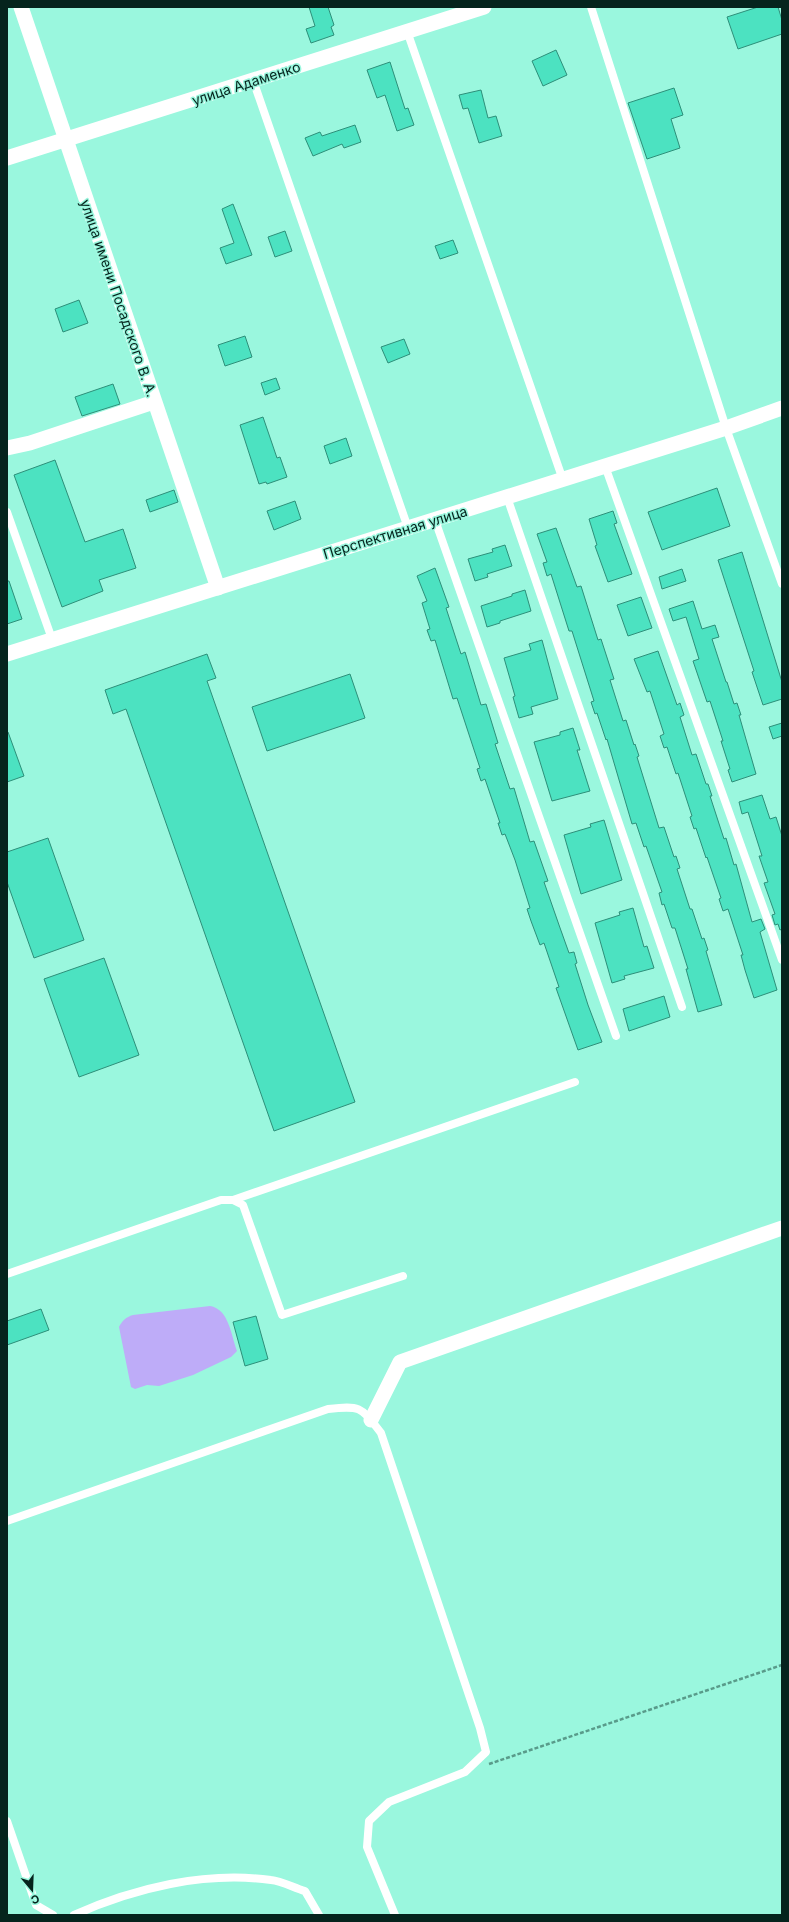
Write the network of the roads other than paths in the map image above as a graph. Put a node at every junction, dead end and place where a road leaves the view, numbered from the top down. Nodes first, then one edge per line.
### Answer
1 (21, 7) edge
2 (484, 7) edge
3 (591, 7) edge
4 (407, 31) junction
5 (253, 80) junction
6 (65, 140) junction
7 (7, 158) edge
8 (154, 402) junction
9 (782, 408) edge
10 (726, 428) junction
11 (7, 448) edge
12 (605, 466) junction
13 (563, 480) junction
14 (507, 497) junction
15 (7, 512) edge
16 (435, 520) junction
17 (408, 528) junction
18 (782, 584) edge
19 (218, 588) junction
20 (52, 639) junction
21 (7, 654) edge
22 (782, 960) edge
23 (682, 1007) dead end
24 (616, 1036) dead end
25 (575, 1082) dead end
26 (233, 1200) junction
27 (782, 1228) edge
28 (7, 1274) edge
29 (403, 1276) dead end
30 (371, 1420) junction
31 (7, 1521) edge
32 (7, 1821) edge
33 (53, 1915) edge
34 (74, 1915) edge
35 (319, 1915) edge
36 (395, 1915) edge

1 - 6 street, улица имени Посадского В. А.
2 - 4 street, улица Адаменко
3 - 10 lane
4 - 5 street, улица Адаменко
4 - 13 lane
5 - 6 street, улица Адаменко
5 - 17 lane
6 - 7 street, улица Адаменко
6 - 8 street, улица имени Посадского В. А.
8 - 11 street
8 - 19 street, улица имени Посадского В. А.
9 - 10 street, Перспективная улица
10 - 12 street, Перспективная улица
10 - 18 lane
12 - 13 street, Перспективная улица
12 - 22 lane
13 - 14 street, Перспективная улица
14 - 16 street, Перспективная улица
14 - 23 lane
15 - 20 lane
16 - 17 street, Перспективная улица
16 - 24 lane
17 - 19 street, Перспективная улица
19 - 20 street, Перспективная улица
20 - 21 street, Перспективная улица
25 - 26 lane
26 - 28 lane
26 - 29 lane
27 - 30 street
30 - 31 lane
30 - 36 lane
32 - 33 lane
34 - 35 lane

